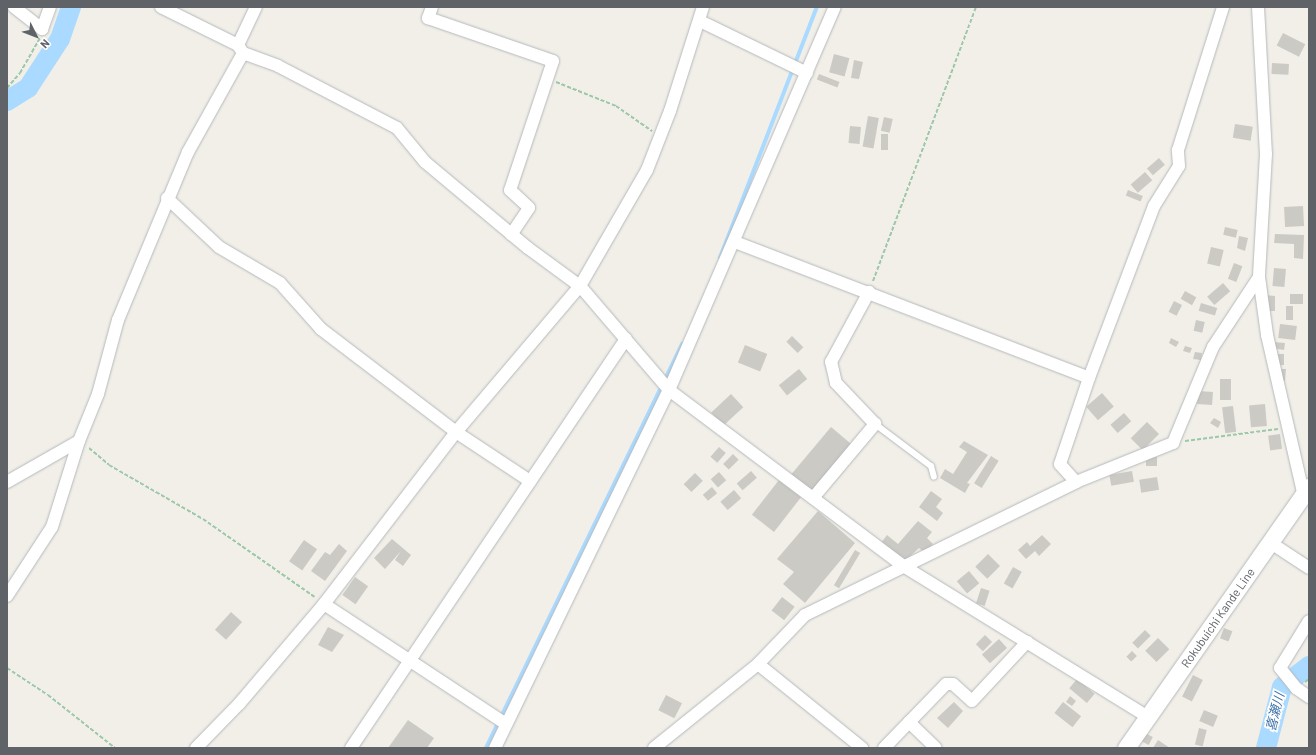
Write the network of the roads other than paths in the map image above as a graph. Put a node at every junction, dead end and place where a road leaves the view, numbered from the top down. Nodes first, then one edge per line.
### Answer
1 (14, 7) edge
2 (50, 7) edge
3 (161, 7) edge
4 (256, 7) edge
5 (432, 7) edge
6 (703, 7) edge
7 (835, 7) edge
8 (1223, 7) edge
9 (1256, 8) edge
10 (700, 21) junction
11 (240, 49) junction
12 (807, 73) junction
13 (167, 198) junction
14 (511, 235) junction
15 (735, 242) junction
16 (1259, 277) junction
17 (580, 286) junction
18 (869, 292) junction
19 (626, 339) junction
20 (1090, 378) junction
21 (669, 390) junction
22 (874, 424) junction
23 (456, 432) junction
24 (79, 440) junction
25 (934, 477) dead end
26 (530, 481) junction
27 (7, 482) edge
28 (1076, 482) junction
29 (1307, 492) edge
30 (813, 498) junction
31 (1271, 543) junction
32 (905, 566) junction
33 (1309, 568) edge
34 (7, 596) edge
35 (324, 604) junction
36 (1309, 621) edge
37 (1027, 642) junction
38 (409, 662) junction
39 (758, 664) junction
40 (1309, 696) edge
41 (1148, 717) junction
42 (909, 722) junction
43 (506, 724) junction
44 (196, 748) edge
45 (351, 748) edge
46 (495, 748) edge
47 (654, 748) edge
48 (862, 748) edge
49 (884, 748) edge
50 (936, 748) edge
51 (1126, 748) edge

1 - 2 street
3 - 11 street
4 - 11 street
5 - 14 street
6 - 10 street
7 - 12 street
8 - 20 street
9 - 16 street
10 - 12 street
10 - 17 street
11 - 13 street
11 - 14 street
12 - 15 street
13 - 23 street
13 - 24 street
14 - 17 street
15 - 18 street
15 - 21 street
16 - 28 street
16 - 29 street
17 - 19 street
17 - 23 street
18 - 20 street
18 - 22 street
19 - 21 street
19 - 26 street
20 - 28 street
21 - 30 street
21 - 43 street
22 - 25 lane
22 - 30 street
23 - 26 street
23 - 35 street
24 - 27 street
24 - 34 street
26 - 38 street
28 - 32 street
29 - 31 main road, Rokubuichi Kande Line
30 - 32 street
31 - 33 street
31 - 41 main road, Rokubuichi Kande Line
32 - 37 street
32 - 39 street
35 - 38 street
35 - 44 street
36 - 40 street
37 - 41 street
37 - 42 street
38 - 43 street
38 - 45 street
39 - 47 street
39 - 48 street
41 - 51 main road, Rokubuichi Kande Line
42 - 49 street
42 - 50 street
43 - 46 street

